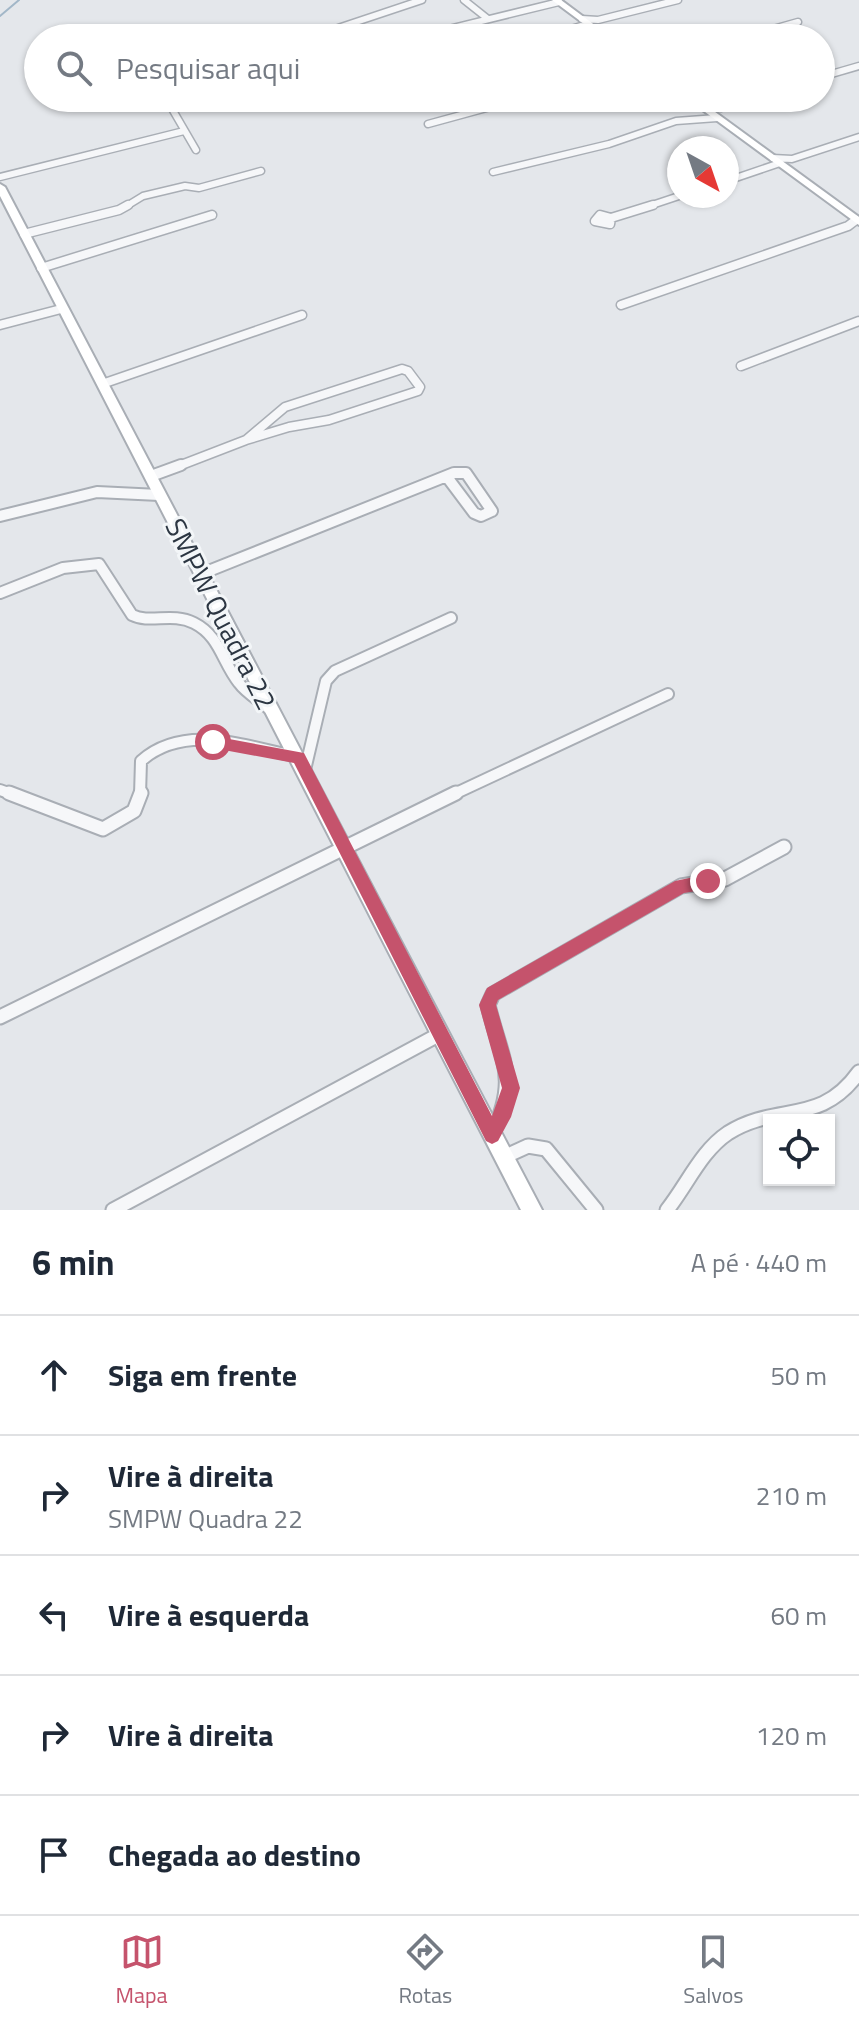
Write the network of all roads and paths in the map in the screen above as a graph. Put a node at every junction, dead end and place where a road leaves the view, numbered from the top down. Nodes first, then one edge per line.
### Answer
1 (422, 0) edge
2 (464, 0) edge
3 (678, 0) edge
4 (558, 1) edge
5 (488, 19) junction
6 (590, 22) junction
7 (798, 22) dead end
8 (349, 24) edge
9 (468, 24) edge
10 (584, 24) edge
11 (592, 24) edge
12 (791, 24) edge
13 (859, 66) edge
14 (835, 73) edge
15 (174, 112) edge
16 (472, 112) edge
17 (693, 112) edge
18 (711, 112) edge
19 (722, 112) edge
20 (718, 114) junction
21 (428, 124) dead end
22 (184, 131) junction
23 (859, 137) edge
24 (196, 150) dead end
25 (783, 162) junction
26 (261, 171) dead end
27 (493, 172) dead end
28 (0, 177) edge
29 (739, 177) edge
30 (0, 187) edge
31 (667, 200) edge
32 (212, 215) dead end
33 (611, 218) dead end
34 (855, 224) edge
35 (24, 234) junction
36 (41, 268) junction
37 (621, 305) dead end
38 (61, 309) junction
39 (302, 315) dead end
40 (859, 321) edge
41 (0, 325) edge
42 (741, 366) dead end
43 (102, 384) junction
44 (246, 440) junction
45 (151, 476) junction
46 (447, 477) junction
47 (471, 481) junction
48 (455, 488) junction
49 (159, 495) junction
50 (0, 516) edge
51 (201, 574) junction
52 (0, 593) edge
53 (451, 618) dead end
54 (668, 694) dead end
55 (269, 709) junction
56 (302, 764) junction
57 (0, 790) edge
58 (342, 847) junction
59 (784, 847) dead end
60 (0, 1017) edge
61 (440, 1034) junction
62 (859, 1072) edge
63 (492, 1135) junction
64 (504, 1157) junction
65 (113, 1210) edge
66 (532, 1210) edge
67 (596, 1210) edge
68 (667, 1210) edge

1 - 8 street
2 - 5 street
3 - 6 street
4 - 5 street
4 - 6 street
5 - 9 street
6 - 10 street
6 - 11 street
7 - 12 street
13 - 14 street
15 - 22 street
16 - 21 street
17 - 27 street
18 - 20 street
19 - 20 street
20 - 25 street
22 - 24 street
22 - 28 street
23 - 25 street
25 - 29 street
25 - 34 street
26 - 35 street
30 - 35 street, SMPW Quadra 22
31 - 33 street
32 - 36 street
34 - 37 street
35 - 36 street, SMPW Quadra 22
36 - 38 street, SMPW Quadra 22
38 - 41 street
38 - 43 street, SMPW Quadra 22
39 - 43 street
40 - 42 street
43 - 45 street, SMPW Quadra 22
44 - 44 street
44 - 45 street
45 - 49 street, SMPW Quadra 22
46 - 47 street
46 - 48 street
46 - 51 street
47 - 48 street
47 - 48 street
49 - 50 street
49 - 51 street, SMPW Quadra 22
51 - 55 street, SMPW Quadra 22
52 - 55 street
53 - 56 street
54 - 58 street
55 - 56 street, SMPW Quadra 22
56 - 57 street
56 - 58 street, SMPW Quadra 22
58 - 60 street
58 - 61 street, SMPW Quadra 22
59 - 63 street
61 - 63 street, SMPW Quadra 22
61 - 65 street
62 - 68 street
63 - 64 street, SMPW Quadra 22
64 - 66 street, SMPW Quadra 22
64 - 67 street

